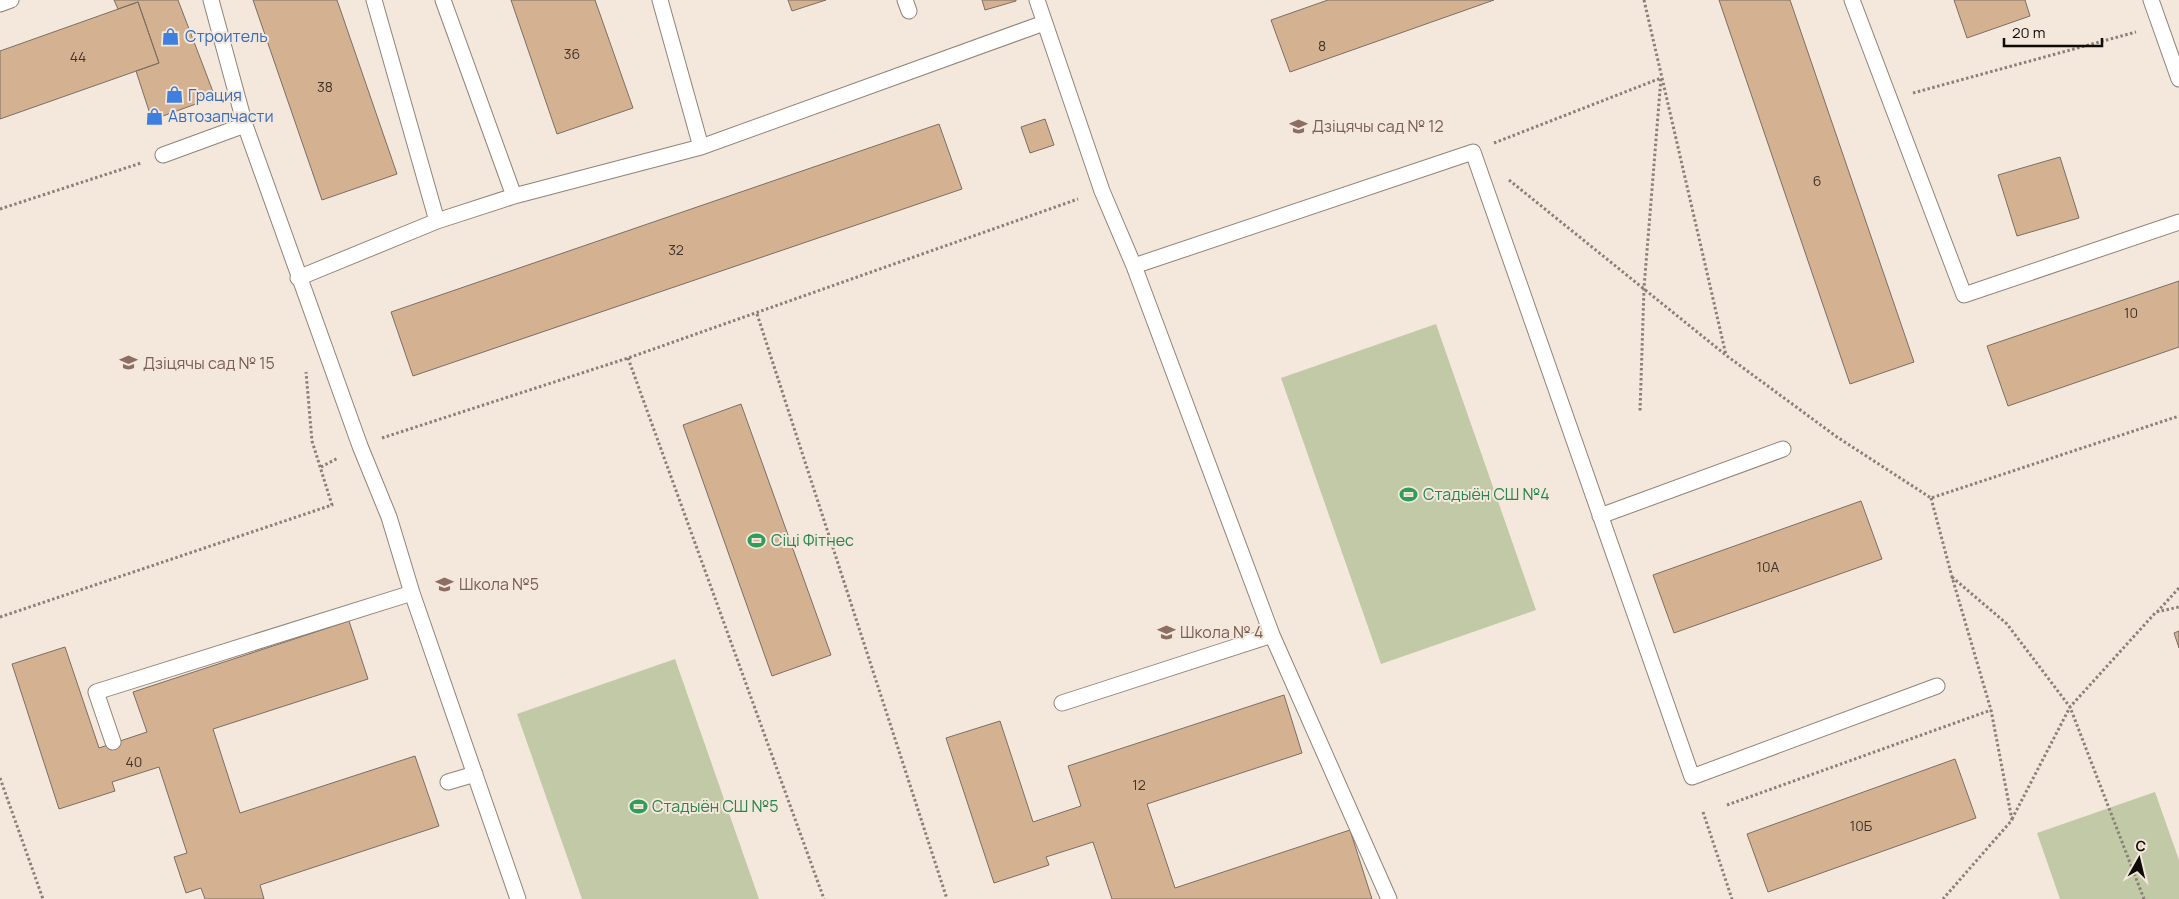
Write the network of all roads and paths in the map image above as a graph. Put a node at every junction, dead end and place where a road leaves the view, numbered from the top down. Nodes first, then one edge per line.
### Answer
1 (11, 0) edge
2 (211, 0) edge
3 (374, 0) edge
4 (443, 0) edge
5 (660, 0) edge
6 (1037, 0) edge
7 (1644, 0) edge
8 (1852, 0) edge
9 (2151, 0) edge
10 (0, 4) edge
11 (1044, 23) junction
12 (2160, 26) junction
13 (1661, 78) junction
14 (2179, 79) edge
15 (1888, 100) junction
16 (244, 125) junction
17 (701, 148) junction
18 (1473, 152) junction
19 (163, 156) joint
20 (1504, 176) dead end
21 (1102, 191) junction
22 (514, 196) junction
23 (0, 209) edge
24 (437, 221) junction
25 (2179, 222) edge
26 (1134, 266) junction
27 (298, 278) junction
28 (1644, 288) junction
29 (757, 314) junction
30 (1727, 356) junction
31 (628, 358) junction
32 (305, 364) dead end
33 (1640, 412) dead end
34 (2179, 416) edge
35 (360, 446) junction
36 (1783, 449) dead end
37 (321, 467) junction
38 (1931, 498) junction
39 (1600, 516) junction
40 (1952, 577) junction
41 (2179, 588) edge
42 (412, 593) junction
43 (2179, 607) edge
44 (2156, 612) junction
45 (0, 617) edge
46 (1272, 635) junction
47 (1937, 686) dead end
48 (1062, 703) dead end
49 (2070, 707) junction
50 (1991, 710) junction
51 (113, 742) dead end
52 (475, 774) junction
53 (0, 778) edge
54 (448, 782) dead end
55 (1727, 805) dead end
56 (1703, 812) dead end
57 (2012, 820) junction
58 (44, 899) edge
59 (518, 899) edge
60 (824, 899) edge
61 (946, 899) edge
62 (1389, 899) edge
63 (1732, 899) edge
64 (1944, 899) edge
65 (2144, 899) edge

1 - 10 lane
2 - 16 lane
3 - 24 lane
4 - 22 lane
5 - 17 lane
6 - 11 lane
7 - 13 path
8 - 15 lane
9 - 12 lane
11 - 17 lane
11 - 21 lane
12 - 14 lane
12 - 15 path
13 - 18 path
13 - 28 path
13 - 30 path
15 - 25 lane
16 - 19 lane
16 - 27 lane
17 - 22 lane
18 - 26 lane
18 - 39 lane
19 - 23 path
20 - 28 path
21 - 26 lane
21 - 29 path
22 - 24 lane
24 - 27 lane
26 - 46 lane
27 - 35 lane
28 - 30 path
28 - 33 path
29 - 31 path
29 - 61 path
30 - 38 path
31 - 35 path
31 - 60 path
32 - 37 path
34 - 38 path
35 - 37 path
35 - 42 lane
36 - 39 lane
37 - 45 path
38 - 40 path
39 - 47 lane
40 - 49 path
40 - 50 path
41 - 44 path
42 - 51 lane
42 - 52 lane
43 - 44 path
44 - 49 path
46 - 48 lane
46 - 62 lane
49 - 57 path
49 - 65 path
50 - 55 path
50 - 57 path
52 - 54 lane
52 - 59 lane
53 - 58 path
56 - 63 path
57 - 64 path

